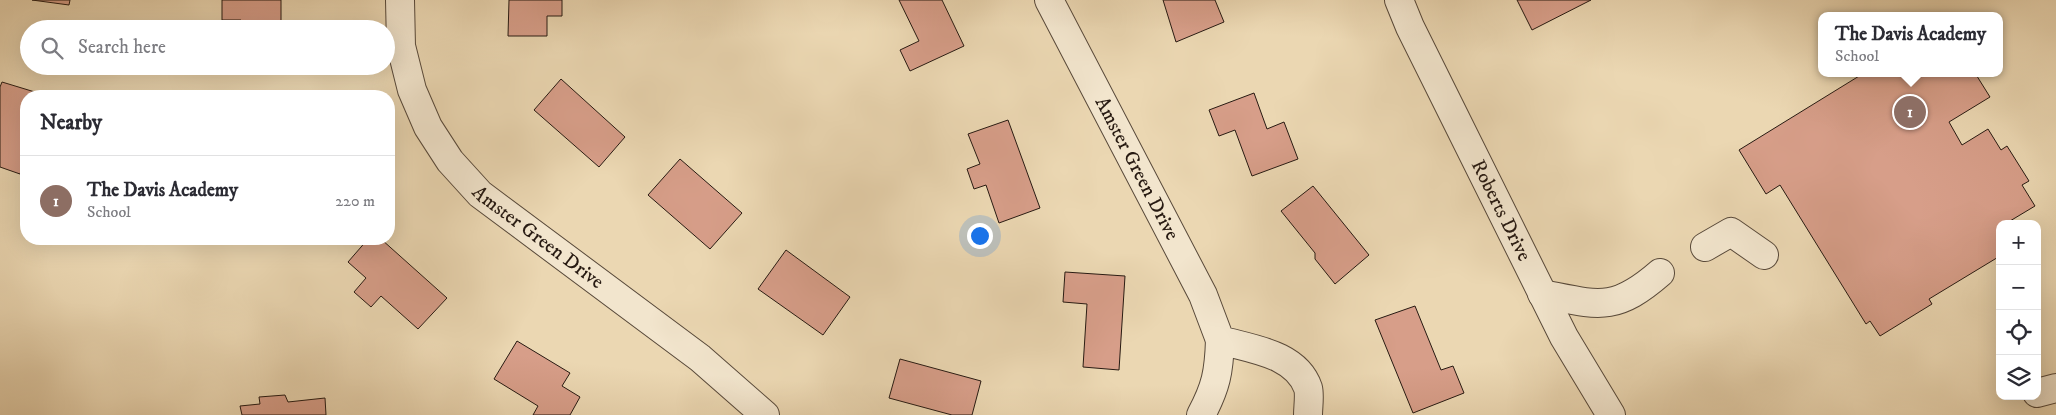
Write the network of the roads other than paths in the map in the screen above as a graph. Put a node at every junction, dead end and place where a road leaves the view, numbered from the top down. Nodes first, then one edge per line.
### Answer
1 (400, 0) edge
2 (1049, 0) edge
3 (1399, 0) edge
4 (1705, 247) dead end
5 (1764, 255) dead end
6 (1660, 273) dead end
7 (1542, 294) junction
8 (1220, 340) junction
9 (2056, 388) edge
10 (2041, 392) edge
11 (765, 415) edge
12 (1202, 415) edge
13 (1308, 415) edge
14 (1611, 415) edge

1 - 11 street, Amster Green Drive
2 - 8 street, Amster Green Drive
3 - 7 street, Roberts Drive
4 - 5 street
6 - 7 street
7 - 14 street, Roberts Drive
8 - 12 street, Amster Green Drive
8 - 13 street
9 - 10 street

